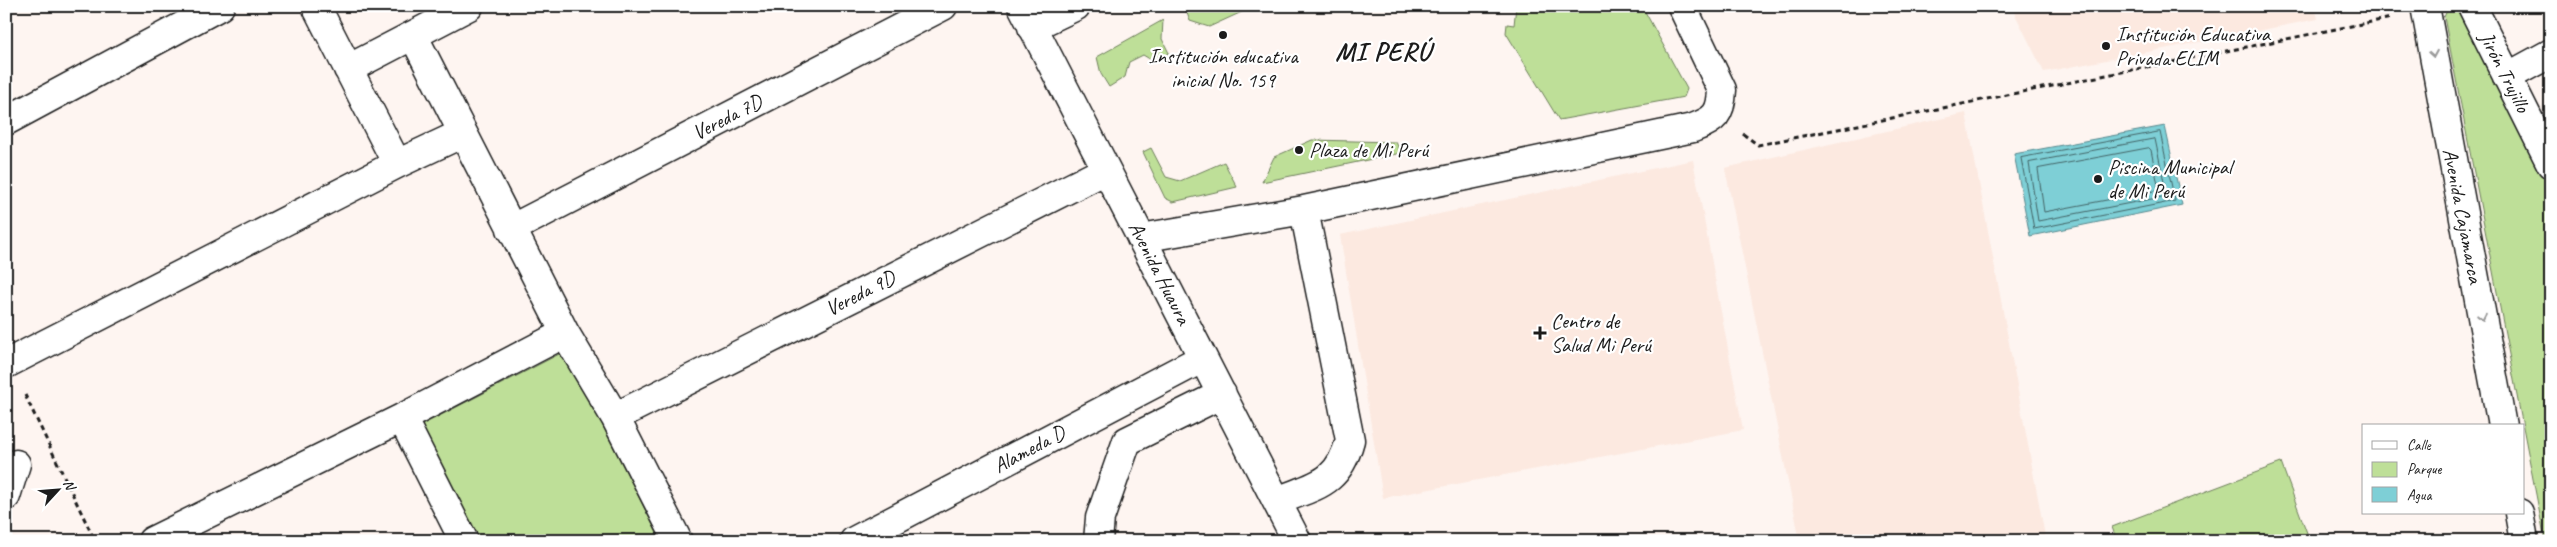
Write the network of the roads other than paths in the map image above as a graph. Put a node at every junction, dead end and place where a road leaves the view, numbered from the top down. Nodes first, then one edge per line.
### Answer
1 (220, 6) edge
2 (316, 6) edge
3 (469, 6) edge
4 (943, 6) edge
5 (1076, 6) edge
6 (1682, 6) edge
7 (2472, 6) edge
8 (2425, 8) edge
9 (1027, 17) edge
10 (413, 35) junction
11 (2551, 53) edge
12 (348, 69) junction
13 (2507, 77) junction
14 (6, 121) edge
15 (462, 133) junction
16 (397, 164) junction
17 (2551, 164) edge
18 (1106, 170) junction
19 (1304, 210) junction
20 (511, 229) junction
21 (1141, 238) junction
22 (565, 333) junction
23 (1203, 358) junction
24 (8, 363) edge
25 (1222, 394) junction
26 (614, 417) junction
27 (402, 418) junction
28 (2502, 424) edge
29 (16, 464) dead end
30 (6, 496) edge
31 (1277, 501) junction
32 (2518, 514) edge
33 (152, 541) edge
34 (464, 541) edge
35 (678, 541) edge
36 (854, 541) edge
37 (1098, 541) edge
38 (1297, 541) edge
39 (2524, 541) edge

1 - 14 street
2 - 12 street
3 - 10 street
4 - 20 street, Vereda 7D
5 - 9 street
6 - 19 street
7 - 13 street, Jirón Trujillo
8 -> 28 street, Avenida Cajamarca
9 - 18 street, Avenida Huaura
10 - 12 street
10 - 15 street
11 - 13 street
12 - 16 street
13 - 17 street, Jirón Trujillo
15 - 16 street
15 - 20 street
16 - 24 street
18 - 21 street, Avenida Huaura
18 - 26 street, Vereda 9D
19 - 21 street
19 - 31 street
20 - 22 street
21 - 23 street, Avenida Huaura
22 - 26 street
22 - 27 street
23 - 25 street, Avenida Huaura
23 - 36 street, Alameda D
25 - 31 street, Avenida Huaura
25 - 37 street
26 - 35 street
27 - 33 street
27 - 34 street
29 - 30 street
31 - 38 street, Avenida Huaura
32 - 39 street

